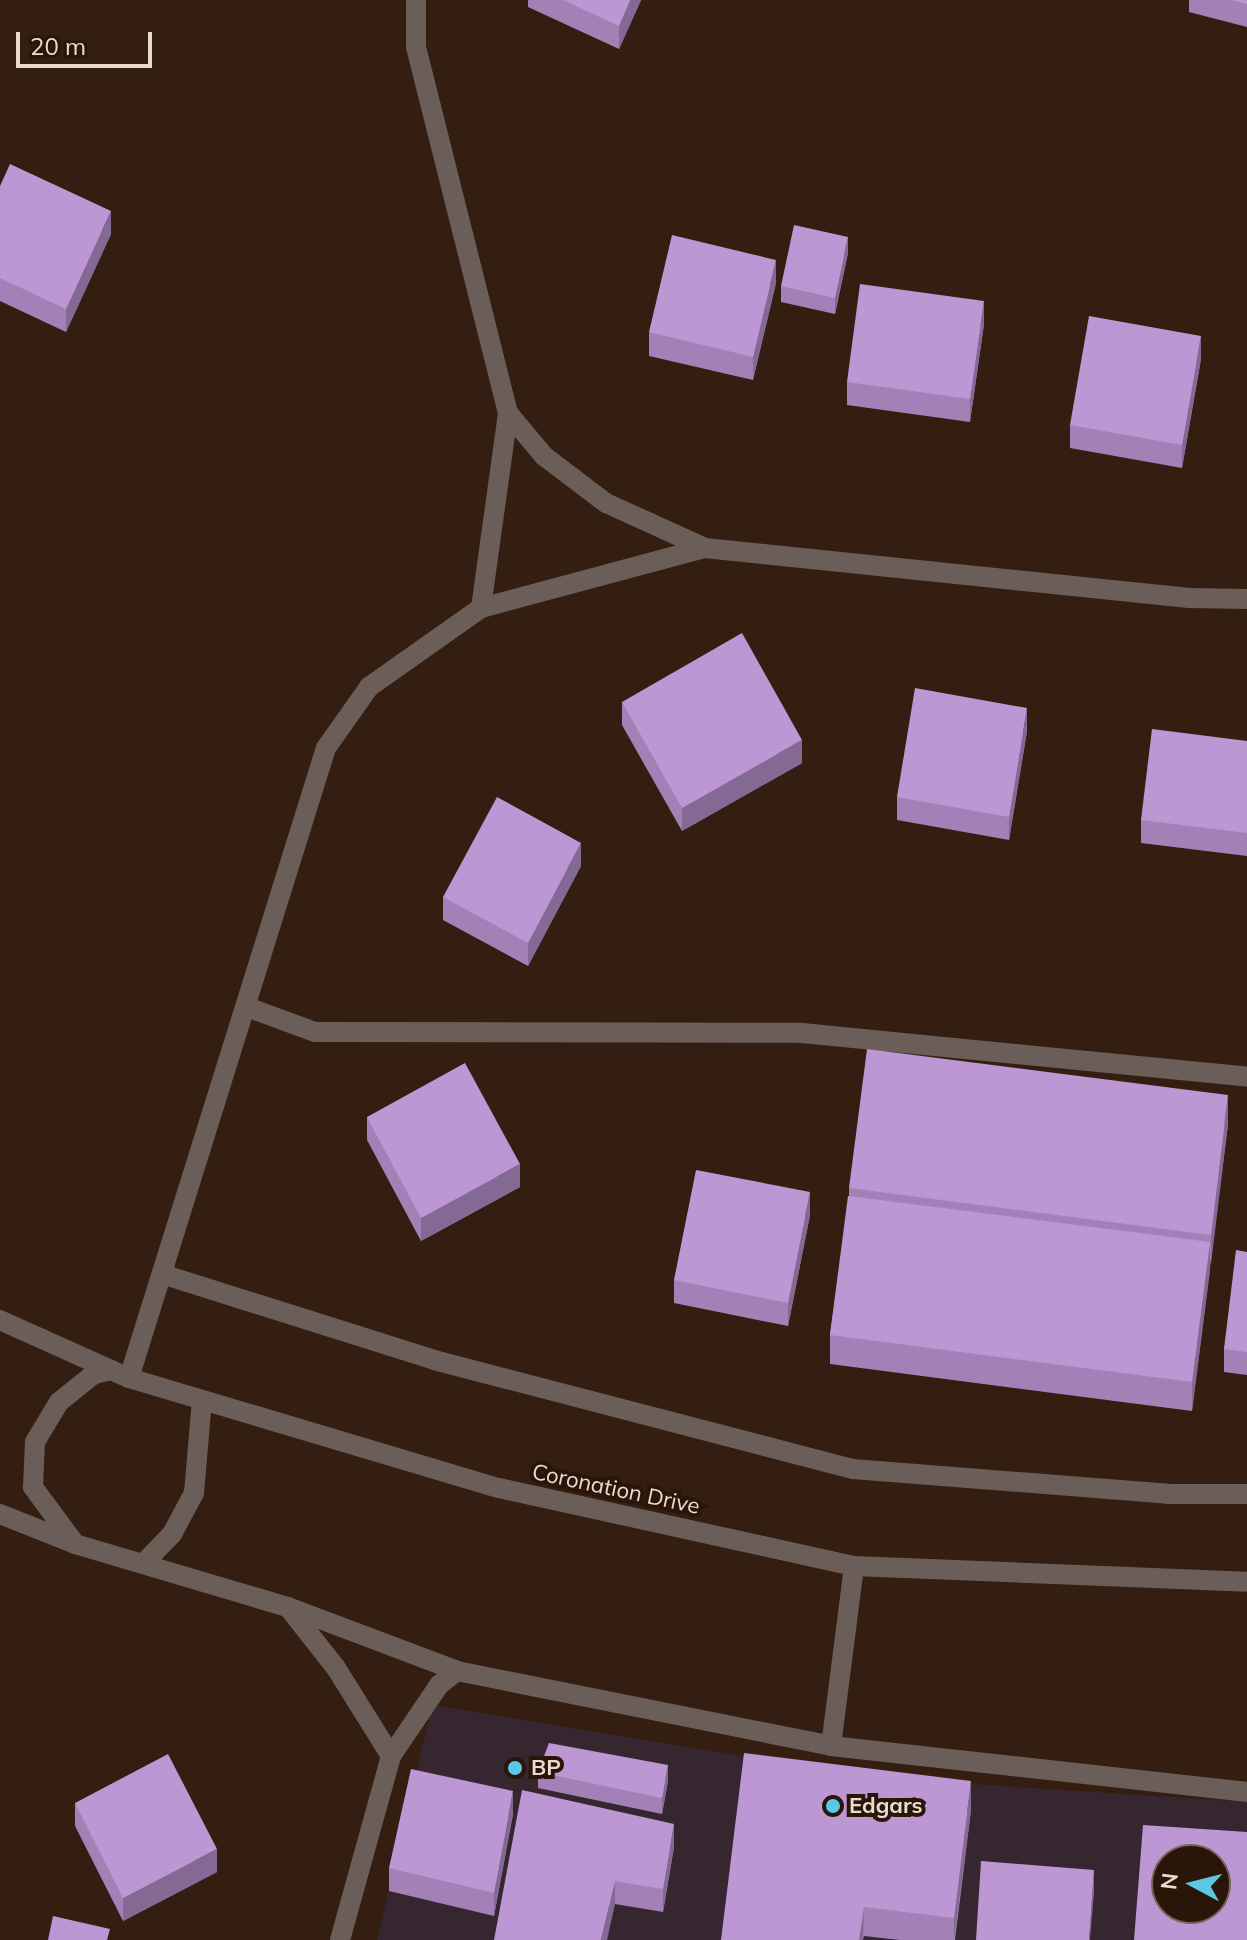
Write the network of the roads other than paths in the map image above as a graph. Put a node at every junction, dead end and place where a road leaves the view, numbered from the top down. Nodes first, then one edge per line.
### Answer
1 (416, 0) edge
2 (508, 413) junction
3 (705, 548) junction
4 (1247, 599) edge
5 (481, 608) junction
6 (247, 1007) junction
7 (1247, 1077) edge
8 (165, 1275) junction
9 (0, 1320) edge
10 (120, 1374) junction
11 (202, 1400) junction
12 (1247, 1494) edge
13 (0, 1514) edge
14 (75, 1544) junction
15 (144, 1563) junction
16 (854, 1566) junction
17 (1247, 1582) edge
18 (288, 1607) junction
19 (457, 1671) junction
20 (831, 1746) junction
21 (391, 1756) junction
22 (1247, 1792) edge
23 (340, 1940) edge

1 - 2 street
2 - 3 street
2 - 5 street
3 - 4 street
3 - 5 street
5 - 6 street
6 - 7 street
6 - 8 street
8 - 10 street
8 - 12 street
9 - 10 street, Coronation Drive
10 - 11 street, Coronation Drive
10 - 14 street
11 - 15 street
11 - 16 street, Coronation Drive
13 - 14 street
14 - 15 street
15 - 18 street
16 - 17 street, Coronation Drive
16 - 20 street
18 - 19 street
18 - 21 street
19 - 20 street
19 - 21 street
20 - 22 street
21 - 23 street

